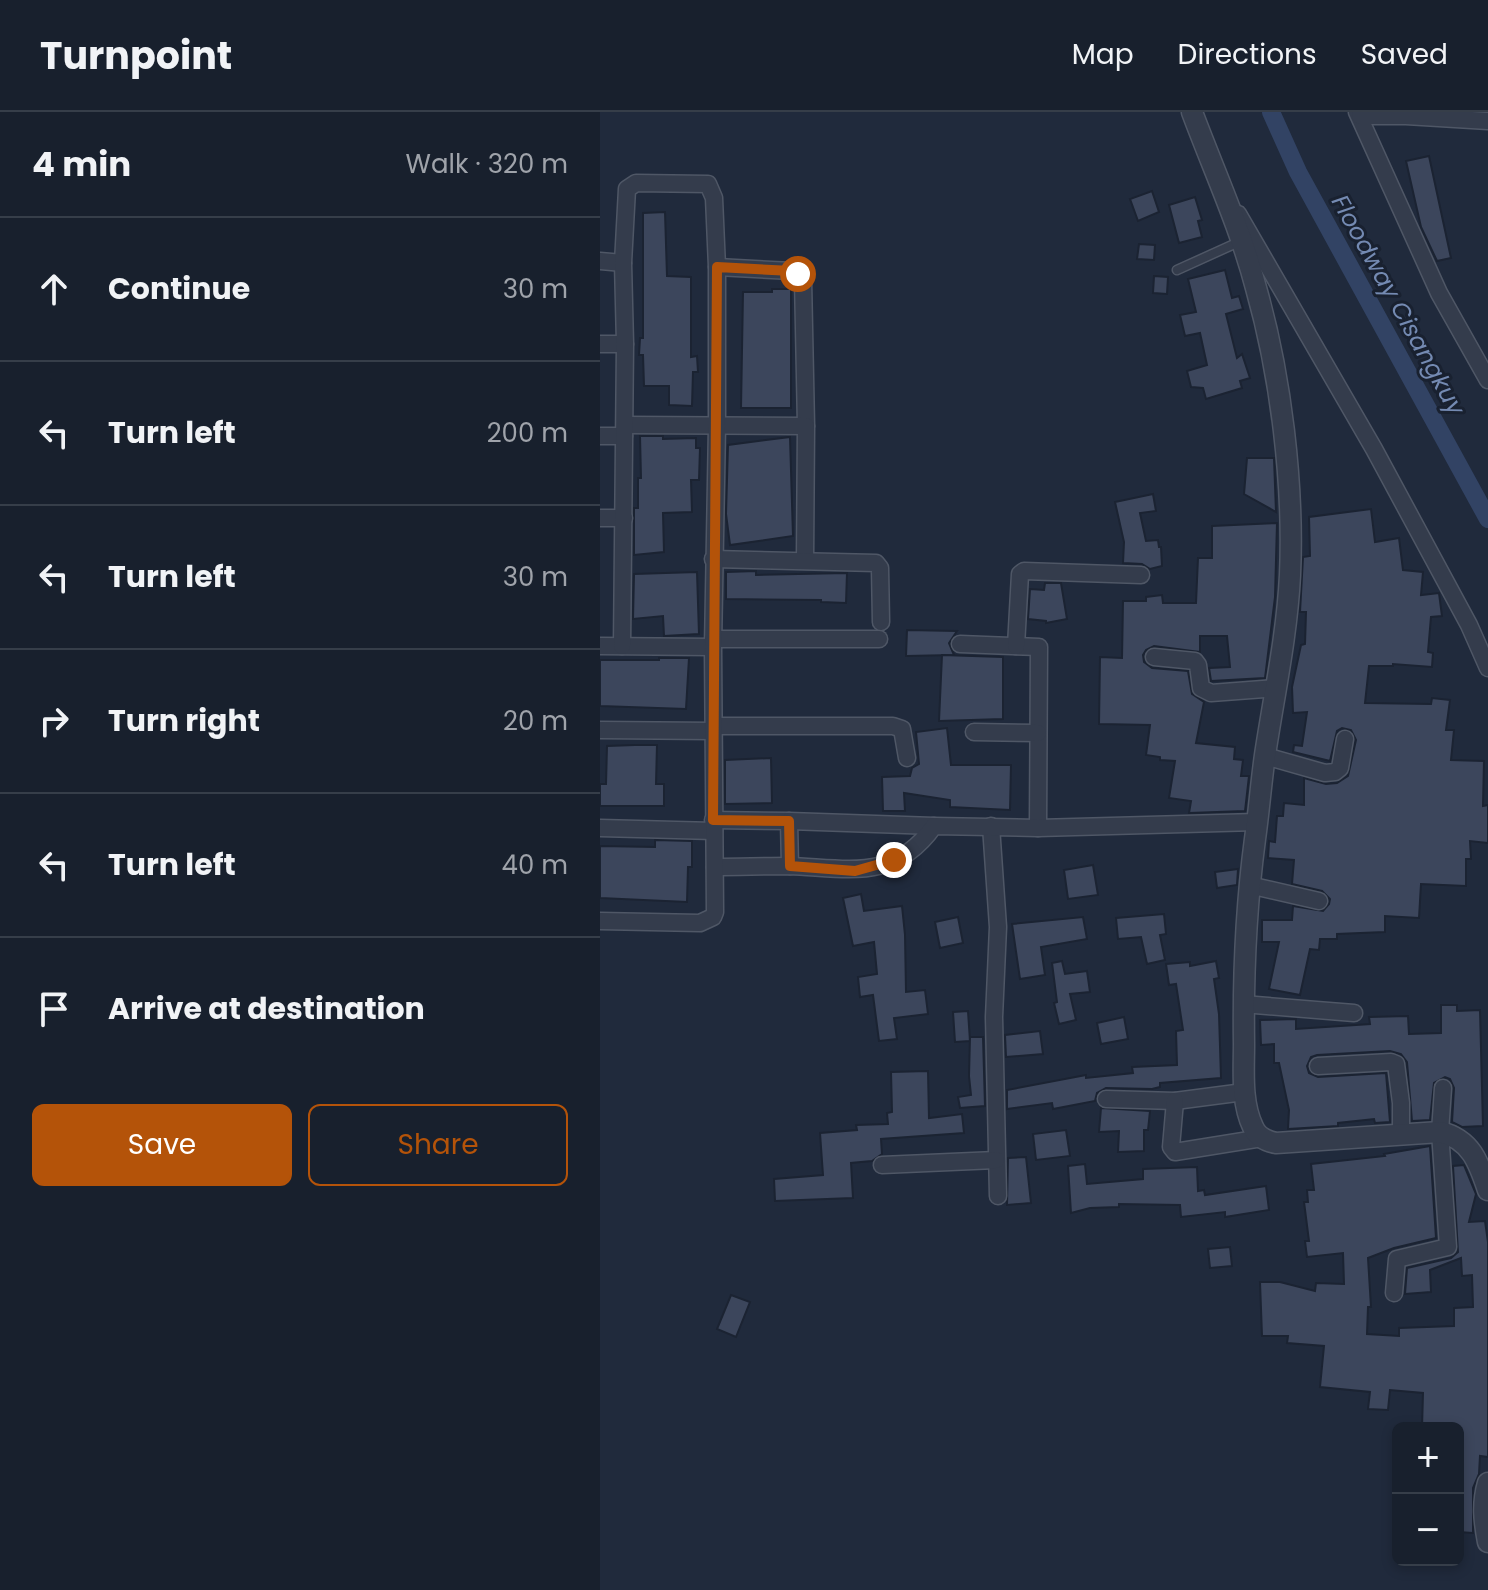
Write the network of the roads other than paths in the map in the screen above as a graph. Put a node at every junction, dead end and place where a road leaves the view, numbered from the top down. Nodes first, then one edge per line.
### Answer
1 (1192, 112) edge
2 (1358, 114) edge
3 (1488, 121) edge
4 (1224, 190) junction
5 (1242, 240) junction
6 (600, 261) edge
7 (623, 263) junction
8 (717, 267) junction
9 (1177, 270) dead end
10 (600, 344) edge
11 (625, 344) junction
12 (1488, 380) edge
13 (717, 426) junction
14 (806, 426) junction
15 (624, 431) junction
16 (600, 436) edge
17 (600, 518) edge
18 (624, 518) junction
19 (713, 559) junction
20 (805, 560) junction
21 (1141, 575) dead end
22 (713, 643) junction
23 (960, 644) dead end
24 (600, 646) edge
25 (622, 646) junction
26 (1016, 646) junction
27 (1154, 657) dead end
28 (1488, 668) edge
29 (1277, 688) junction
30 (714, 728) junction
31 (600, 730) edge
32 (974, 732) dead end
33 (1038, 733) junction
34 (1345, 739) dead end
35 (1265, 756) junction
36 (907, 758) dead end
37 (789, 821) junction
38 (1257, 822) junction
39 (713, 826) junction
40 (934, 826) junction
41 (991, 826) junction
42 (600, 828) edge
43 (1038, 828) junction
44 (790, 866) junction
45 (715, 867) junction
46 (1249, 885) junction
47 (1319, 901) dead end
48 (600, 921) edge
49 (1243, 1004) junction
50 (1354, 1013) dead end
51 (1318, 1066) dead end
52 (1443, 1088) dead end
53 (1244, 1092) junction
54 (1106, 1099) dead end
55 (1175, 1101) junction
56 (1440, 1132) junction
57 (1401, 1134) junction
58 (1262, 1138) junction
59 (996, 1160) junction
60 (882, 1165) dead end
61 (1488, 1190) edge
62 (998, 1196) dead end
63 (1394, 1293) dead end
64 (1488, 1483) edge
65 (1488, 1542) edge

1 - 4 street
2 - 3 street
2 - 12 street
4 - 5 street
4 - 28 street
5 - 9 lane
5 - 29 street
6 - 7 street
7 - 8 street
7 - 11 street
8 - 13 street
8 - 14 street
10 - 11 street
11 - 15 street
13 - 14 street
13 - 15 street
13 - 19 street
14 - 20 street
15 - 16 street
15 - 18 street
17 - 18 street
18 - 25 street
19 - 20 street
19 - 22 street
20 - 22 street
21 - 26 street
22 - 25 street
22 - 30 street
23 - 26 street
24 - 25 street
26 - 33 street
27 - 29 street
29 - 35 street
30 - 31 street
30 - 36 street
30 - 39 street
32 - 33 street
33 - 43 street
34 - 35 street
35 - 38 street
37 - 39 street
37 - 40 street
37 - 44 street
38 - 43 street
38 - 46 street
39 - 42 street
39 - 45 street
40 - 41 street
40 - 44 street
41 - 43 street
41 - 59 street
44 - 45 street
45 - 48 street
46 - 47 street
46 - 49 street
49 - 50 street
49 - 53 street
51 - 57 street
52 - 56 street
53 - 55 street
53 - 58 street
54 - 55 street
55 - 58 street
56 - 57 street
56 - 61 street
56 - 63 street
57 - 58 street
59 - 60 street
59 - 62 street
64 - 65 street

